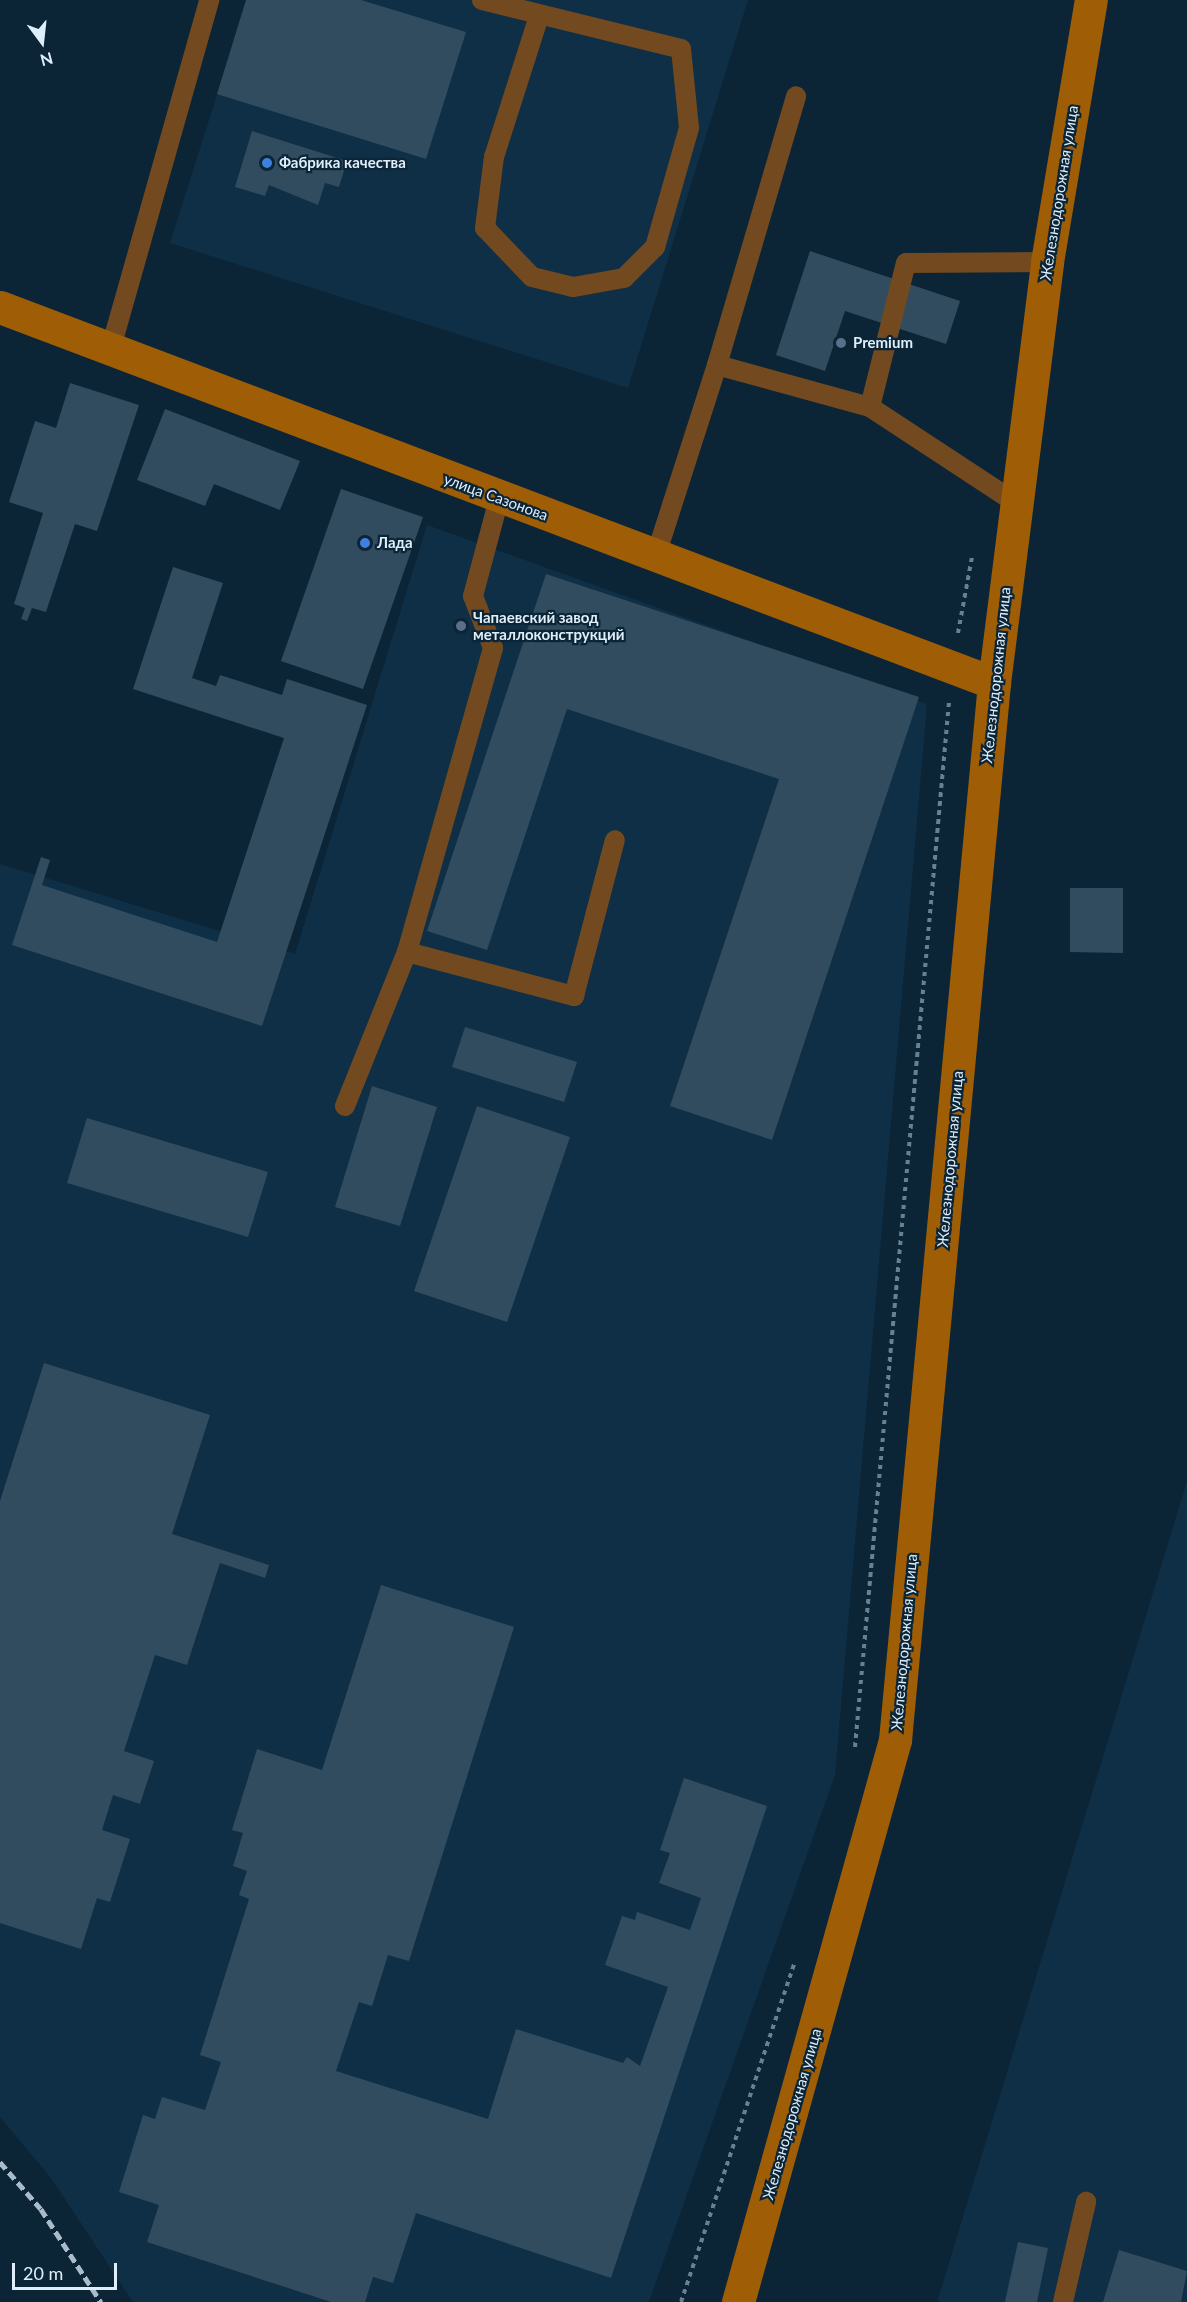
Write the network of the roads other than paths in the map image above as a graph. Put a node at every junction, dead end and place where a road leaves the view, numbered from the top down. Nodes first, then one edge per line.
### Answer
1 (209, 0) edge
2 (482, 0) edge
3 (1090, 0) edge
4 (539, 16) junction
5 (796, 96) dead end
6 (1047, 262) junction
7 (0, 307) edge
8 (111, 351) junction
9 (717, 365) junction
10 (870, 407) junction
11 (499, 499) junction
12 (1016, 503) junction
13 (656, 555) junction
14 (994, 683) junction
15 (615, 840) dead end
16 (407, 952) junction
17 (345, 1106) dead end
18 (1086, 2202) dead end
19 (738, 2302) edge
20 (1063, 2302) edge

1 - 8 lane
2 - 4 lane
3 - 6 main road, Железнодорожная улица
4 - 4 lane
5 - 9 lane
6 - 10 lane
6 - 12 main road, Железнодорожная улица
7 - 8 main road, улица Сазонова
8 - 11 main road, улица Сазонова
9 - 10 lane
9 - 13 lane
10 - 12 lane
11 - 13 main road, улица Сазонова
11 - 16 lane
12 - 14 main road, Железнодорожная улица
13 - 14 main road, улица Сазонова
14 - 19 main road, Железнодорожная улица
15 - 16 lane
16 - 17 lane
18 - 20 lane

